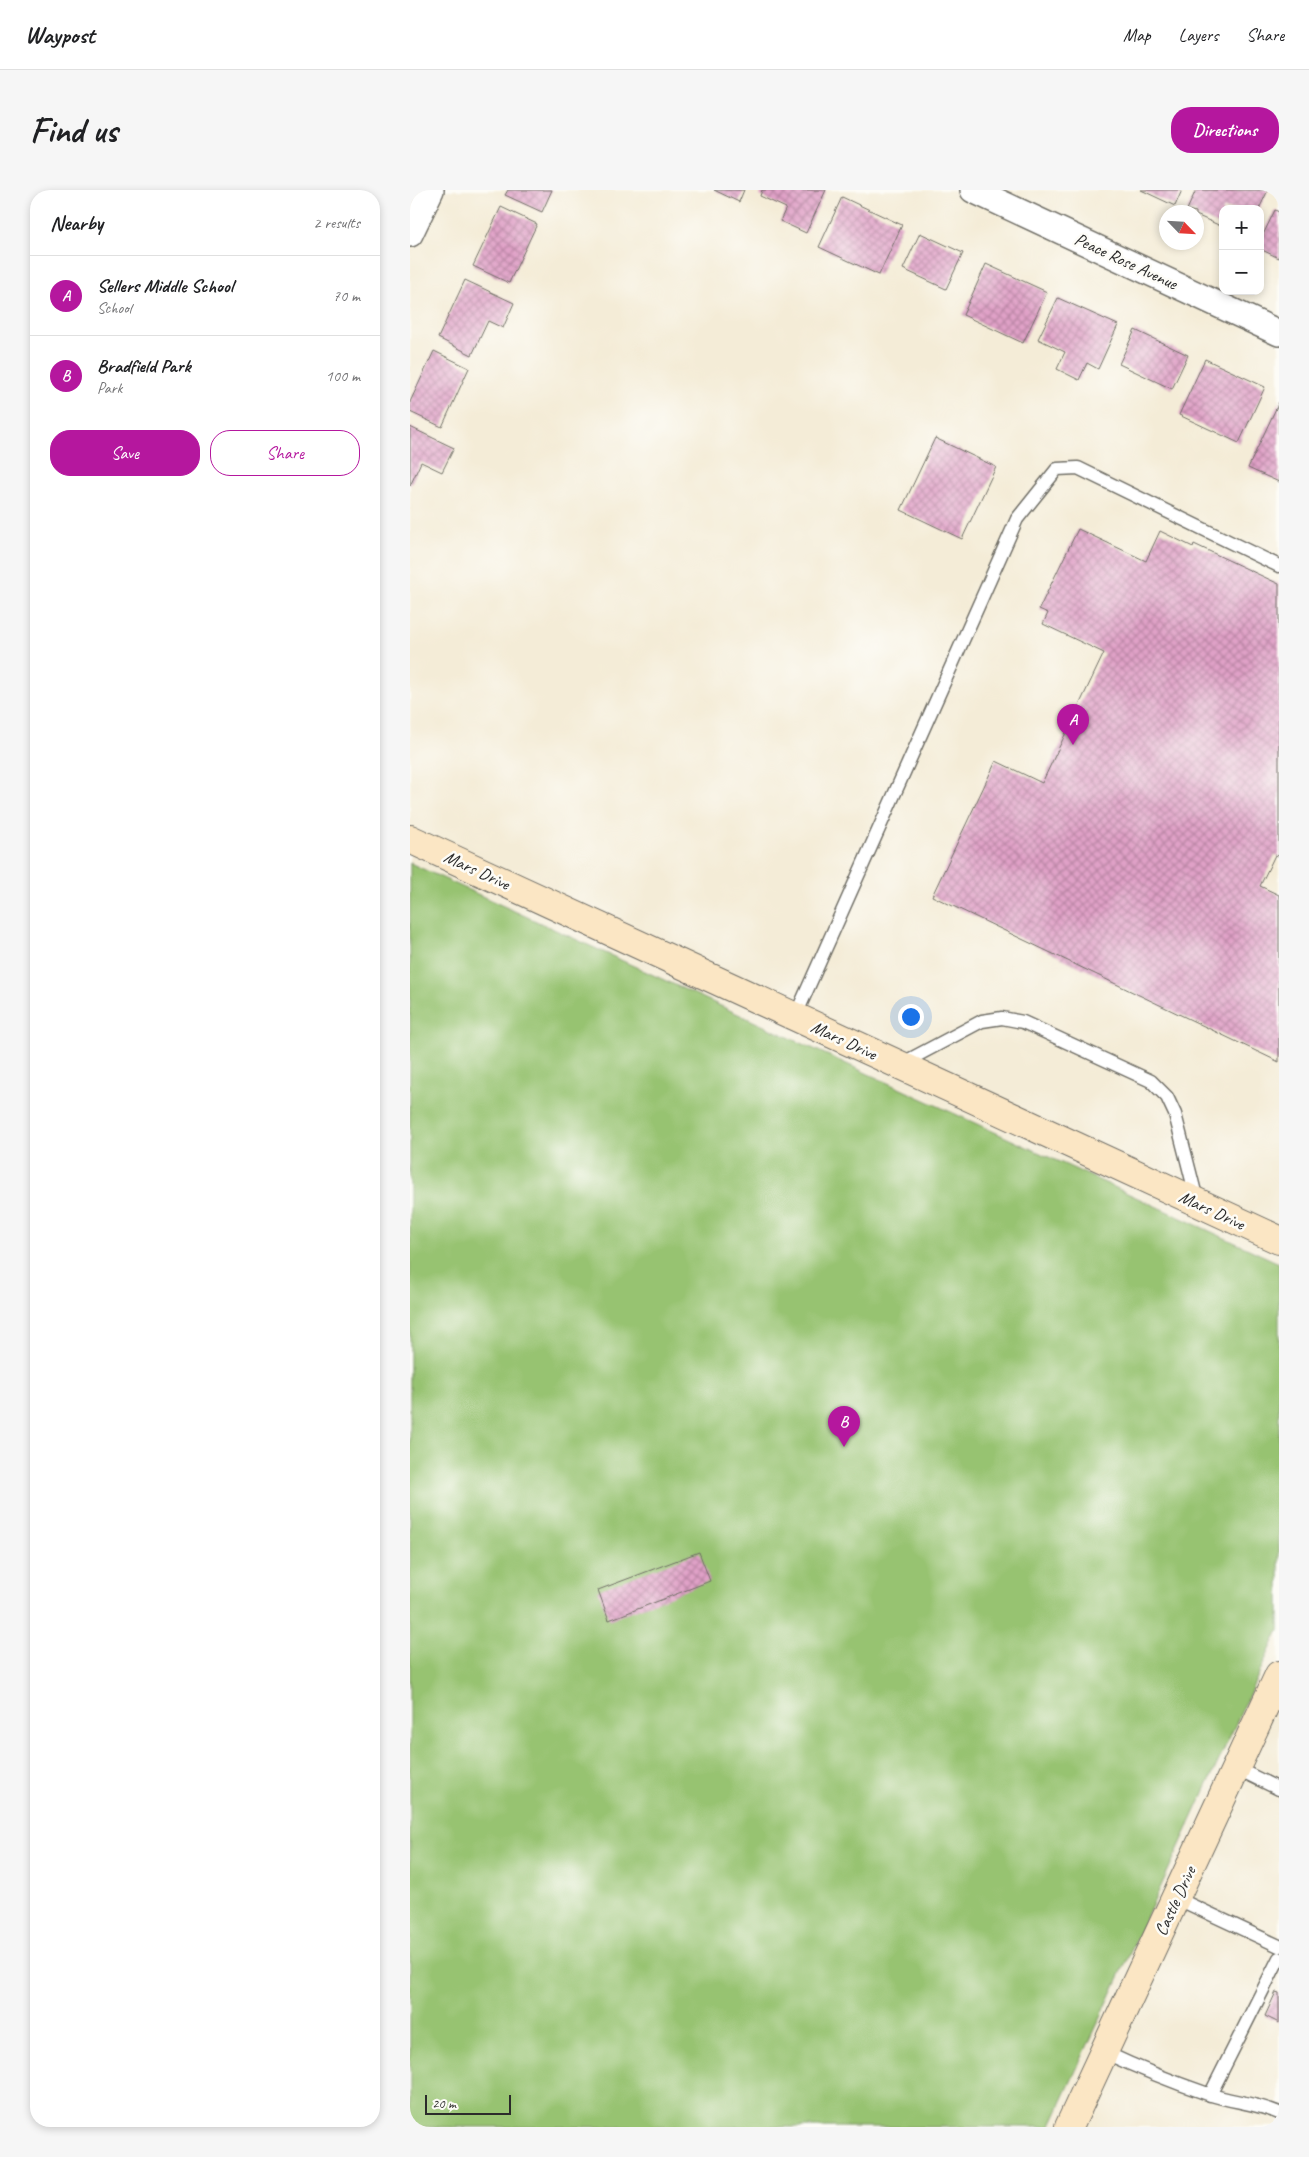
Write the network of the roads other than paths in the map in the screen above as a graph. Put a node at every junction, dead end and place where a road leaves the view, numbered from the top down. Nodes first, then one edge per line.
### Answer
1 (431, 190) edge
2 (973, 190) edge
3 (410, 234) edge
4 (1279, 333) edge
5 (1279, 566) edge
6 (410, 839) edge
7 (795, 1017) junction
8 (899, 1065) junction
9 (1198, 1203) junction
10 (1279, 1240) edge
11 (1279, 1675) edge
12 (1236, 1768) junction
13 (1279, 1789) edge
14 (1176, 1898) junction
15 (1279, 1946) edge
16 (1279, 1958) edge
17 (1104, 2052) junction
18 (1210, 2095) junction
19 (1279, 2113) edge
20 (1069, 2127) edge

1 - 3 street
2 - 4 street, Peace Rose Avenue
5 - 7 lane
6 - 7 street, Mars Drive
7 - 8 street, Mars Drive
8 - 9 street, Mars Drive
8 - 9 lane
9 - 10 street, Mars Drive
11 - 12 street, Castle Drive
12 - 13 lane
12 - 14 street, Castle Drive
14 - 15 lane
14 - 17 street, Castle Drive
16 - 18 lane
17 - 18 lane
17 - 20 street, Castle Drive
18 - 19 lane

